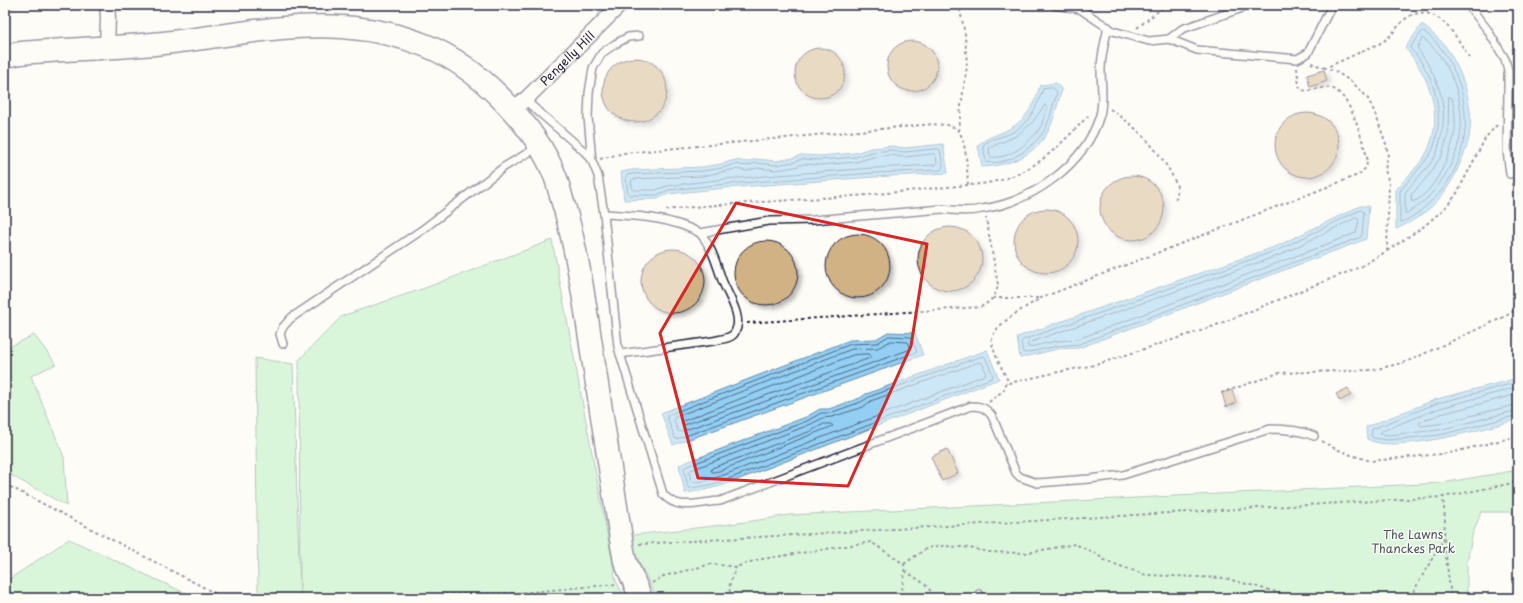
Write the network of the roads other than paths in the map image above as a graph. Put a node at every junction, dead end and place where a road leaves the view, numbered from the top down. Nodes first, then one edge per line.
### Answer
1 (107, 5) edge
2 (620, 5) edge
3 (1054, 5) edge
4 (1251, 5) edge
5 (1332, 5) edge
6 (1468, 5) edge
7 (1108, 27) junction
8 (639, 36) dead end
9 (1169, 39) junction
10 (107, 48) junction
11 (5, 56) edge
12 (518, 105) junction
13 (540, 146) junction
14 (592, 161) junction
15 (1510, 174) road end
16 (604, 214) junction
17 (700, 233) junction
18 (283, 344) dead end
19 (620, 354) junction
20 (1314, 436) road end
21 (637, 590) edge

1 - 10 street
2 - 12 street, Pengelly Hill
3 - 7 lane
4 - 9 lane
5 - 9 lane
6 - 15 lane
7 - 9 lane
7 - 17 lane
8 - 14 lane
10 - 11 main road
10 - 12 main road
12 - 13 main road
12 - 14 lane
13 - 18 lane
13 - 21 main road
14 - 16 lane
16 - 17 lane
16 - 19 lane
17 - 19 lane
19 - 20 lane

